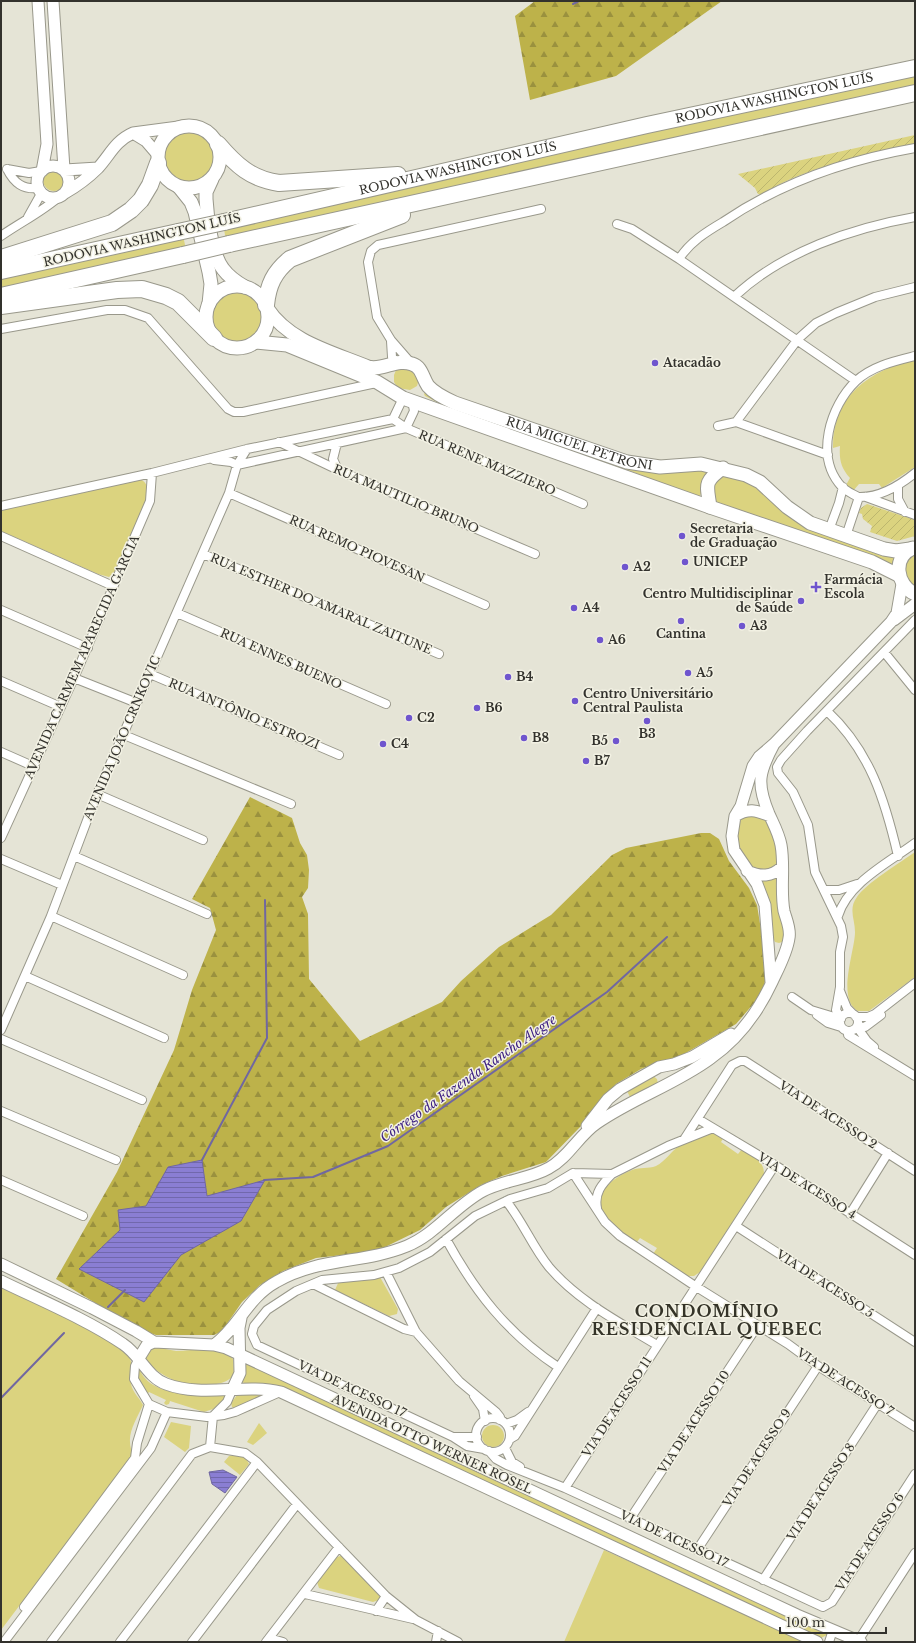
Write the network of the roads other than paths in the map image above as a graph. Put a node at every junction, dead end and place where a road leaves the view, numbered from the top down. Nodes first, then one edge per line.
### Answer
1 (38, 1) edge
2 (53, 1) edge
3 (915, 68) edge
4 (915, 93) edge
5 (186, 126) junction
6 (133, 133) junction
7 (218, 144) junction
8 (915, 148) edge
9 (158, 159) junction
10 (489, 163) junction
11 (98, 168) junction
12 (64, 170) junction
13 (42, 171) junction
14 (212, 179) junction
15 (492, 186) junction
16 (178, 187) junction
17 (40, 190) junction
18 (62, 195) junction
19 (541, 209) dead end
20 (915, 217) edge
21 (28, 218) junction
22 (617, 224) dead end
23 (1, 236) edge
24 (1, 258) edge
25 (679, 259) junction
26 (1, 271) edge
27 (245, 287) junction
28 (915, 287) edge
29 (1, 296) edge
30 (735, 296) junction
31 (209, 304) junction
32 (1, 306) edge
33 (266, 306) junction
34 (1, 329) edge
35 (214, 338) junction
36 (798, 339) junction
37 (391, 340) junction
38 (256, 342) junction
39 (915, 356) edge
40 (398, 363) junction
41 (411, 364) junction
42 (383, 366) junction
43 (424, 377) junction
44 (856, 381) junction
45 (377, 382) junction
46 (407, 399) junction
47 (393, 419) junction
48 (736, 422) junction
49 (718, 426) dead end
50 (406, 428) junction
51 (279, 442) junction
52 (337, 442) junction
53 (247, 449) junction
54 (296, 451) junction
55 (828, 455) junction
56 (198, 460) junction
57 (237, 465) junction
58 (723, 468) junction
59 (338, 470) junction
60 (915, 472) edge
61 (152, 473) junction
62 (898, 486) junction
63 (843, 487) junction
64 (229, 493) junction
65 (862, 497) junction
66 (583, 504) dead end
67 (1, 506) edge
68 (710, 507) junction
69 (905, 512) junction
70 (915, 516) edge
71 (829, 530) junction
72 (1, 536) edge
73 (846, 536) junction
74 (912, 548) edge
75 (203, 554) junction
76 (535, 554) dead end
77 (900, 579) junction
78 (113, 586) junction
79 (915, 594) edge
80 (915, 604) edge
81 (485, 605) dead end
82 (1, 610) edge
83 (177, 613) junction
84 (915, 620) edge
85 (891, 622) junction
86 (88, 648) junction
87 (884, 652) junction
88 (438, 654) dead end
89 (150, 674) junction
90 (74, 678) junction
91 (1, 681) edge
92 (915, 690) edge
93 (137, 703) junction
94 (386, 704) dead end
95 (61, 707) junction
96 (827, 711) junction
97 (124, 735) junction
98 (774, 744) junction
99 (1, 752) edge
100 (339, 755) dead end
101 (34, 767) junction
102 (97, 794) junction
103 (291, 804) dead end
104 (735, 816) junction
105 (770, 816) junction
106 (3, 826) edge
107 (1, 838) edge
108 (203, 840) dead end
109 (915, 843) edge
110 (74, 856) junction
111 (898, 856) junction
112 (1, 859) edge
113 (782, 867) junction
114 (748, 871) junction
115 (860, 883) junction
116 (62, 885) junction
117 (825, 890) junction
118 (207, 914) dead end
119 (51, 916) junction
120 (838, 916) junction
121 (768, 944) junction
122 (786, 949) junction
123 (183, 975) dead end
124 (25, 976) junction
125 (772, 983) junction
126 (915, 983) edge
127 (840, 987) junction
128 (915, 990) edge
129 (792, 997) dead end
130 (894, 1001) junction
131 (837, 1006) junction
132 (884, 1008) junction
133 (755, 1012) junction
134 (815, 1012) junction
135 (855, 1016) junction
136 (843, 1026) junction
137 (857, 1027) junction
138 (1, 1030) edge
139 (164, 1038) dead end
140 (1, 1039) edge
141 (883, 1057) junction
142 (652, 1071) junction
143 (915, 1076) edge
144 (660, 1087) junction
145 (620, 1089) junction
146 (142, 1100) dead end
147 (624, 1108) junction
148 (1, 1111) edge
149 (698, 1119) junction
150 (713, 1128) junction
151 (684, 1139) junction
152 (574, 1144) junction
153 (888, 1154) junction
154 (116, 1160) dead end
155 (775, 1165) junction
156 (915, 1171) edge
157 (573, 1173) junction
158 (612, 1174) junction
159 (1, 1180) edge
160 (506, 1201) junction
161 (598, 1211) junction
162 (850, 1214) junction
163 (83, 1216) dead end
164 (736, 1226) junction
165 (446, 1239) junction
166 (915, 1255) edge
167 (1, 1264) edge
168 (386, 1272) junction
169 (1, 1281) edge
170 (313, 1284) junction
171 (696, 1286) junction
172 (597, 1308) junction
173 (244, 1310) junction
174 (758, 1325) junction
175 (416, 1332) junction
176 (154, 1342) junction
177 (915, 1342) edge
178 (214, 1345) junction
179 (657, 1345) junction
180 (238, 1353) junction
181 (139, 1358) junction
182 (818, 1366) junction
183 (558, 1367) junction
184 (233, 1388) junction
185 (470, 1390) junction
186 (281, 1392) junction
187 (149, 1404) junction
188 (878, 1404) junction
189 (532, 1407) junction
190 (167, 1412) junction
191 (213, 1416) junction
192 (485, 1421) junction
193 (503, 1422) junction
194 (915, 1427) edge
195 (453, 1437) junction
196 (477, 1437) junction
197 (510, 1439) junction
198 (138, 1444) junction
199 (210, 1447) junction
200 (151, 1448) junction
201 (505, 1448) junction
202 (486, 1450) junction
203 (257, 1462) junction
204 (525, 1471) junction
205 (915, 1474) edge
206 (565, 1488) junction
207 (296, 1504) junction
208 (630, 1519) junction
209 (339, 1547) junction
210 (697, 1550) junction
211 (915, 1554) edge
212 (763, 1580) junction
213 (305, 1594) junction
214 (386, 1596) junction
215 (823, 1607) joint
216 (376, 1611) junction
217 (416, 1620) junction
218 (833, 1630) junction
219 (438, 1631) junction
220 (1, 1638) edge
221 (267, 1640) edge
222 (859, 1641) edge
223 (4, 1642) edge
224 (51, 1642) edge
225 (120, 1642) edge
226 (192, 1642) edge
227 (283, 1642) edge
228 (436, 1642) edge
229 (458, 1642) edge
230 (817, 1642) edge
231 (828, 1642) edge

1 - 13 street
2 - 12 street
3 - 10 highway, RODOVIA WASHINGTON LUÍS
4 - 15 highway, RODOVIA WASHINGTON LUÍS
5 - 6 street
5 - 7 main road
5 - 9 main road
6 - 9 street
6 - 11 street
7 - 10 highway
7 - 14 main road
8 - 25 street
9 - 16 main road
9 - 24 highway
10 - 26 highway, RODOVIA WASHINGTON LUÍS, bridge
11 - 12 street
11 - 18 street
12 - 13 street
12 - 18 street
13 - 17 street
13 - 17 street
14 - 16 main road
14 - 27 main road
15 - 29 highway, RODOVIA WASHINGTON LUÍS, bridge
15 - 33 highway
16 - 31 main road
17 - 18 street
17 - 21 street
18 - 21 street
19 - 37 street
20 - 30 street
21 - 23 street
22 - 25 street
25 - 30 street
27 - 31 main road
27 - 33 main road
28 - 36 street
30 - 36 street
31 - 35 main road
32 - 35 highway
33 - 38 main road
33 - 42 main road
34 - 45 street
35 - 38 main road
36 - 44 street
36 - 48 street
37 - 40 street
37 - 41 street
38 - 45 main road, RUA MIGUEL PETRONI
39 - 44 street
40 - 41 main road
40 - 42 main road
41 - 43 main road, RUA MIGUEL PETRONI
42 - 45 main road
43 - 46 main road
43 - 58 main road, RUA MIGUEL PETRONI
44 - 55 street
45 - 46 main road, RUA MIGUEL PETRONI
46 - 47 street
46 - 50 street
46 - 68 main road, RUA MIGUEL PETRONI
47 - 50 street, RUA RENE MAZZIERO
47 - 51 street
48 - 49 street
48 - 55 street
50 - 52 street
50 - 66 street, RUA RENE MAZZIERO
51 - 53 street
51 - 54 street, RUA MAUTILIO BRUNO
52 - 54 street
52 - 59 street
53 - 56 street
53 - 57 street, AVENIDA JOÃO CRNKOVIC
54 - 57 street
54 - 59 street, RUA MAUTILIO BRUNO
55 - 63 street
56 - 57 street
56 - 61 street
57 - 64 street, AVENIDA JOÃO CRNKOVIC
58 - 68 main road
58 - 71 main road, RUA MIGUEL PETRONI
59 - 76 street, RUA MAUTILIO BRUNO
60 - 62 street
61 - 67 street
61 - 78 street, AVENIDA CARMEM APARECIDA GARCIA
62 - 65 street
62 - 69 street
63 - 65 street
63 - 71 street
64 - 75 street, AVENIDA JOÃO CRNKOVIC
64 - 81 street, RUA REMO PIOVESAN
65 - 69 street
65 - 73 street
68 - 77 main road, RUA MIGUEL PETRONI
69 - 70 street
71 - 73 main road, RUA MIGUEL PETRONI
72 - 78 street
73 - 74 main road, RUA MIGUEL PETRONI
74 - 77 main road
75 - 83 street, AVENIDA JOÃO CRNKOVIC
75 - 88 street, RUA ESTHER DO AMARAL ZAITUNE
77 - 79 main road, RUA MIGUEL PETRONI
77 - 85 street
78 - 86 street, AVENIDA CARMEM APARECIDA GARCIA
80 - 85 street
82 - 86 street
83 - 89 street, AVENIDA JOÃO CRNKOVIC
83 - 94 street, RUA ENNES BUENO
84 - 87 street
85 - 98 street
86 - 90 street, AVENIDA CARMEM APARECIDA GARCIA
87 - 92 street
87 - 96 street
89 - 93 street, AVENIDA JOÃO CRNKOVIC
89 - 100 street, RUA ANTÔNIO ESTROZI
90 - 93 street
90 - 95 street, AVENIDA CARMEM APARECIDA GARCIA
91 - 95 street
93 - 97 street, AVENIDA JOÃO CRNKOVIC
95 - 101 street, AVENIDA CARMEM APARECIDA GARCIA
96 - 111 street
96 - 117 street
97 - 102 street, AVENIDA JOÃO CRNKOVIC
97 - 103 street
98 - 104 street
98 - 105 street
99 - 101 street
101 - 106 street, AVENIDA CARMEM APARECIDA GARCIA
102 - 108 street
102 - 110 street, AVENIDA JOÃO CRNKOVIC
104 - 105 street
104 - 114 street
105 - 113 street
106 - 107 street, AVENIDA CARMEM APARECIDA GARCIA
109 - 111 street
110 - 116 street, AVENIDA JOÃO CRNKOVIC
110 - 118 street
111 - 115 street
112 - 116 street
113 - 114 street
113 - 122 street
114 - 121 street
115 - 117 street
115 - 120 street
116 - 119 street, AVENIDA JOÃO CRNKOVIC
117 - 120 street
119 - 123 street
119 - 124 street, AVENIDA JOÃO CRNKOVIC
120 - 127 street
121 - 122 street
121 - 125 street
122 - 125 street
124 - 138 street, AVENIDA JOÃO CRNKOVIC
124 - 139 street
125 - 133 street
126 - 130 street
127 - 131 street
127 - 135 street
128 - 130 street
129 - 134 street
130 - 132 street
131 - 134 street
131 - 136 street
132 - 135 street
132 - 137 street
133 - 142 street
133 - 144 street
134 - 136 street
135 - 136 street
135 - 137 street
136 - 137 street
136 - 141 street
137 - 141 street
140 - 146 street
141 - 143 street
142 - 144 street
142 - 145 street
144 - 147 street
145 - 147 street
145 - 152 street
147 - 152 street
148 - 154 street
149 - 150 street, VIA DE ACESSO 4
149 - 151 street
149 - 153 street, VIA DE ACESSO 2
150 - 151 street
150 - 155 street, VIA DE ACESSO 4
151 - 158 street
152 - 173 street
153 - 156 street, VIA DE ACESSO 2
153 - 162 street
155 - 162 street, VIA DE ACESSO 4
155 - 164 street, VIA DE ACESSO 11
157 - 158 street
157 - 160 street
157 - 161 street, VIA DE ACESSO 7
158 - 161 street
159 - 163 street
160 - 165 street
160 - 172 street
161 - 171 street, VIA DE ACESSO 7
162 - 166 street, VIA DE ACESSO 4
164 - 171 street, VIA DE ACESSO 11
164 - 177 street, VIA DE ACESSO 5
165 - 168 street
165 - 183 street
167 - 176 street, AVENIDA OTTO WERNER ROSEL
168 - 170 street
168 - 175 street
169 - 181 street, AVENIDA OTTO WERNER ROSEL
170 - 175 street
170 - 195 street, VIA DE ACESSO 17
171 - 174 street, VIA DE ACESSO 7
171 - 179 street, VIA DE ACESSO 11
172 - 179 street
172 - 183 street
173 - 178 street
173 - 180 street
174 - 182 street, VIA DE ACESSO 7
174 - 208 street, VIA DE ACESSO 10
175 - 185 street
176 - 178 street, AVENIDA OTTO WERNER ROSEL
176 - 181 street
178 - 180 street, AVENIDA OTTO WERNER ROSEL
179 - 206 street, VIA DE ACESSO 11
180 - 184 street
180 - 218 street, AVENIDA OTTO WERNER ROSEL
181 - 184 street, AVENIDA OTTO WERNER ROSEL
181 - 187 street
182 - 188 street, VIA DE ACESSO 7
182 - 210 street, VIA DE ACESSO 9
183 - 189 street
184 - 186 street, AVENIDA OTTO WERNER ROSEL
184 - 191 street
185 - 192 street
185 - 193 street
186 - 191 street
186 - 230 street, AVENIDA OTTO WERNER ROSEL
187 - 190 street
187 - 198 street
188 - 194 street, VIA DE ACESSO 7
188 - 212 street, VIA DE ACESSO 8
189 - 193 street
189 - 197 street
190 - 191 street
190 - 200 street
191 - 199 street
192 - 193 street
192 - 196 street
193 - 197 street
195 - 196 street, VIA DE ACESSO 17
195 - 202 street, VIA DE ACESSO 17
196 - 202 street
197 - 201 street
198 - 200 street
198 - 220 street
199 - 203 street
199 - 224 street
200 - 223 street
201 - 202 street
201 - 204 street, VIA DE ACESSO 17
202 - 204 street, VIA DE ACESSO 17
203 - 207 street
203 - 225 street
204 - 206 street, VIA DE ACESSO 17
205 - 215 street, VIA DE ACESSO 6
206 - 208 street, VIA DE ACESSO 17
207 - 209 street
207 - 226 street
208 - 210 street, VIA DE ACESSO 17
209 - 213 street
209 - 214 street
210 - 212 street, VIA DE ACESSO 17
211 - 222 street
212 - 215 street, VIA DE ACESSO 17
213 - 216 street
213 - 221 street
214 - 216 street
214 - 217 street
216 - 217 street
217 - 219 street
218 - 222 street, AVENIDA OTTO WERNER ROSEL
218 - 231 street
219 - 228 street
219 - 229 street
221 - 227 street

